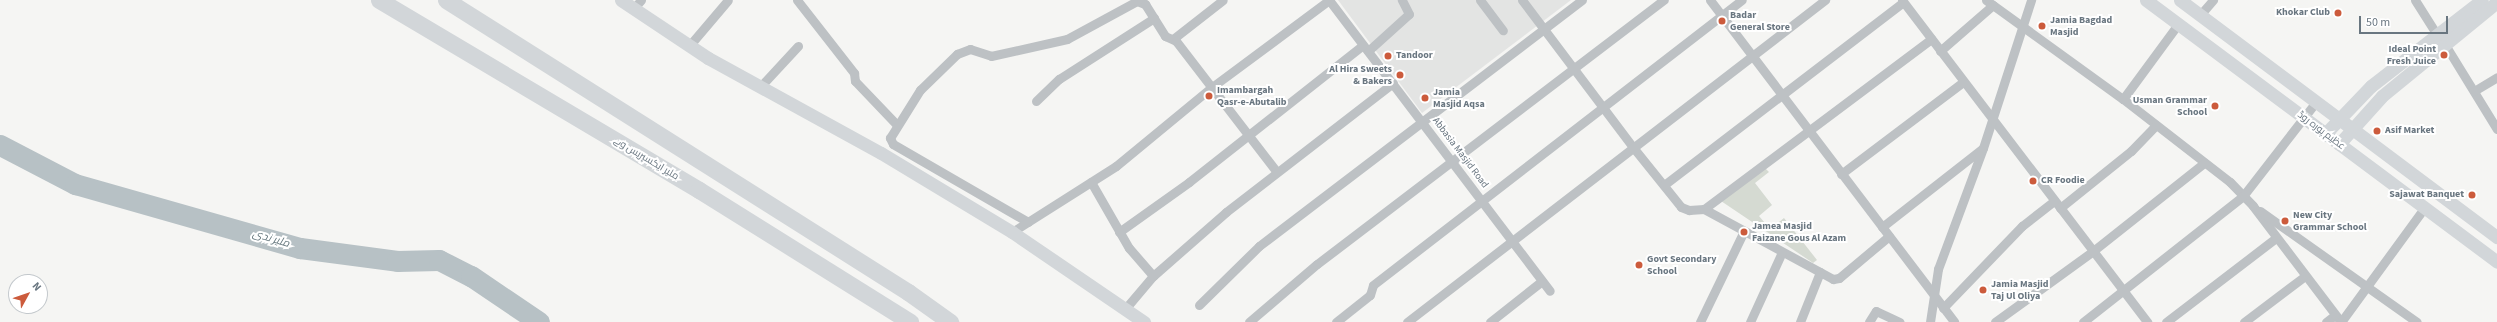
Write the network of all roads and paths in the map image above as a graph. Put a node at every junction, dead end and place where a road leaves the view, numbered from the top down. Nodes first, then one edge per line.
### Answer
1 (379, 0) edge
2 (446, 0) edge
3 (621, 0) edge
4 (728, 0) edge
5 (797, 0) edge
6 (1223, 0) edge
7 (1329, 0) edge
8 (1402, 0) edge
9 (1480, 0) edge
10 (1522, 0) edge
11 (1582, 0) edge
12 (1664, 0) edge
13 (1710, 0) edge
14 (1742, 0) edge
15 (1825, 0) edge
16 (2031, 0) edge
17 (2146, 0) edge
18 (2180, 0) edge
19 (2213, 0) edge
20 (2415, 0) edge
21 (2482, 0) edge
22 (1902, 1) edge
23 (1990, 2) edge
24 (2497, 2) edge
25 (637, 4) edge
26 (2200, 15) junction
27 (1722, 16) junction
28 (1154, 18) junction
29 (2178, 24) junction
30 (2021, 26) junction
31 (1544, 29) junction
32 (1503, 30) dead end
33 (1172, 39) junction
34 (1931, 39) junction
35 (2440, 39) junction
36 (689, 46) junction
37 (798, 46) dead end
38 (1365, 48) junction
39 (1940, 51) junction
40 (1752, 55) junction
41 (1574, 68) junction
42 (2497, 76) edge
43 (1963, 82) junction
44 (1392, 83) junction
45 (760, 87) junction
46 (1212, 87) junction
47 (2474, 91) junction
48 (1781, 95) junction
49 (2123, 98) junction
50 (1036, 101) dead end
51 (2316, 102) junction
52 (1603, 108) junction
53 (2304, 118) junction
54 (2337, 118) junction
55 (1992, 121) junction
56 (1422, 122) junction
57 (897, 125) junction
58 (2156, 125) junction
59 (2351, 128) junction
60 (2497, 129) edge
61 (1808, 131) junction
62 (1248, 134) junction
63 (2325, 134) junction
64 (2339, 144) junction
65 (1632, 146) junction
66 (1983, 148) junction
67 (1452, 161) junction
68 (2204, 162) junction
69 (1277, 172) junction
70 (1841, 174) junction
71 (1091, 182) junction
72 (1664, 185) junction
73 (2243, 196) junction
74 (1482, 200) junction
75 (2057, 204) junction
76 (2253, 206) junction
77 (2424, 208) junction
78 (1704, 209) junction
79 (1028, 222) junction
80 (1882, 227) junction
81 (1744, 231) junction
82 (1012, 232) junction
83 (1119, 232) junction
84 (1889, 236) junction
85 (2497, 237) edge
86 (2276, 238) junction
87 (1512, 239) junction
88 (2093, 251) junction
89 (1782, 252) junction
90 (2497, 262) edge
91 (1820, 272) junction
92 (1153, 276) junction
93 (2305, 276) junction
94 (1542, 281) junction
95 (2369, 287) junction
96 (2124, 291) junction
97 (1550, 292) dead end
98 (1935, 298) junction
99 (1200, 305) dead end
100 (1943, 308) junction
101 (1125, 309) junction
102 (2335, 315) junction
103 (910, 322) edge
104 (950, 322) edge
105 (1144, 322) edge
106 (1249, 322) edge
107 (1336, 322) edge
108 (1407, 322) edge
109 (1490, 322) edge
110 (1700, 322) edge
111 (1750, 322) edge
112 (1800, 322) edge
113 (1869, 322) edge
114 (1900, 322) edge
115 (1930, 322) edge
116 (1954, 322) edge
117 (1995, 322) edge
118 (2083, 322) edge
119 (2147, 322) edge
120 (2166, 322) edge
121 (2244, 322) edge
122 (2326, 322) edge
123 (2417, 322) edge

1 - 103 highway, ملیر ایکسپریس وے
2 - 104 highway
3 - 25 street
4 - 36 street
5 - 57 street
6 - 33 street
7 - 38 street, Abbasia Masjid Road
7 - 46 street
8 - 38 street
9 - 32 street
10 - 31 street
11 - 31 street
12 - 41 street
13 - 27 street
14 - 27 street
15 - 40 street
16 - 30 street
17 - 29 street, عظیم پورہ روڈ
18 - 26 street, عظیم پورہ روڈ
19 - 26 street
20 - 35 street
21 - 35 street
22 - 34 street
22 - 48 street
23 - 30 street
23 - 39 street
24 - 35 street
25 - 36 street
26 - 51 street, عظیم پورہ روڈ
27 - 40 street
27 - 52 street
28 - 33 street
28 - 50 street
28 - 57 street
29 - 49 street
29 - 53 street, عظیم پورہ روڈ
30 - 49 street
30 - 55 street
31 - 41 street
31 - 56 street
33 - 46 street
34 - 39 street
34 - 61 street
35 - 47 street
35 - 54 street
35 - 59 street
36 - 45 street
37 - 45 street
38 - 44 street, Abbasia Masjid Road
38 - 62 street
39 - 43 street
40 - 48 street
40 - 65 street
41 - 52 street
41 - 67 street
42 - 47 street
43 - 55 street
43 - 70 street
44 - 56 street, Abbasia Masjid Road
44 - 69 street
45 - 82 street
46 - 62 street
46 - 71 street
47 - 60 street
48 - 61 street
48 - 72 street
49 - 58 street
51 - 53 street
51 - 54 street, عظیم پورہ روڈ
52 - 65 street
52 - 74 street
53 - 63 street, عظیم پورہ روڈ
53 - 73 street
54 - 59 street, عظیم پورہ روڈ
54 - 63 street
55 - 66 street
55 - 75 street
56 - 67 street, Abbasia Masjid Road
56 - 99 street
57 - 79 street
58 - 68 street
58 - 75 street
59 - 64 street
59 - 85 street, عظیم پورہ روڈ
61 - 70 street
61 - 78 street
62 - 69 street
62 - 83 street
63 - 64 street, عظیم پورہ روڈ
64 - 77 street, عظیم پورہ روڈ
65 - 72 street
65 - 87 street
66 - 80 street
66 - 98 street
67 - 74 street, Abbasia Masjid Road
67 - 106 street
68 - 73 street
68 - 88 street
69 - 92 street
70 - 80 street
71 - 79 street
71 - 83 street
72 - 78 street
73 - 76 street
73 - 96 street
74 - 87 street, Abbasia Masjid Road
74 - 107 street
75 - 88 street
75 - 100 street
76 - 86 street
76 - 95 street
77 - 90 street, عظیم پورہ روڈ
77 - 95 street
78 - 81 street
79 - 82 street
80 - 84 street
81 - 89 street
81 - 110 street
82 - 101 street
83 - 92 street
84 - 91 street
84 - 98 street
86 - 93 street
86 - 120 street
87 - 94 street, Abbasia Masjid Road
87 - 108 street
88 - 96 street
88 - 117 street
89 - 91 street
89 - 111 street
91 - 112 street
92 - 101 street
93 - 102 street
93 - 121 street
94 - 97 street, Abbasia Masjid Road
94 - 109 street
95 - 102 street
95 - 123 street
96 - 118 street
96 - 119 street
98 - 100 street
98 - 115 street
100 - 116 street
101 - 105 street
102 - 122 street
113 - 114 street

